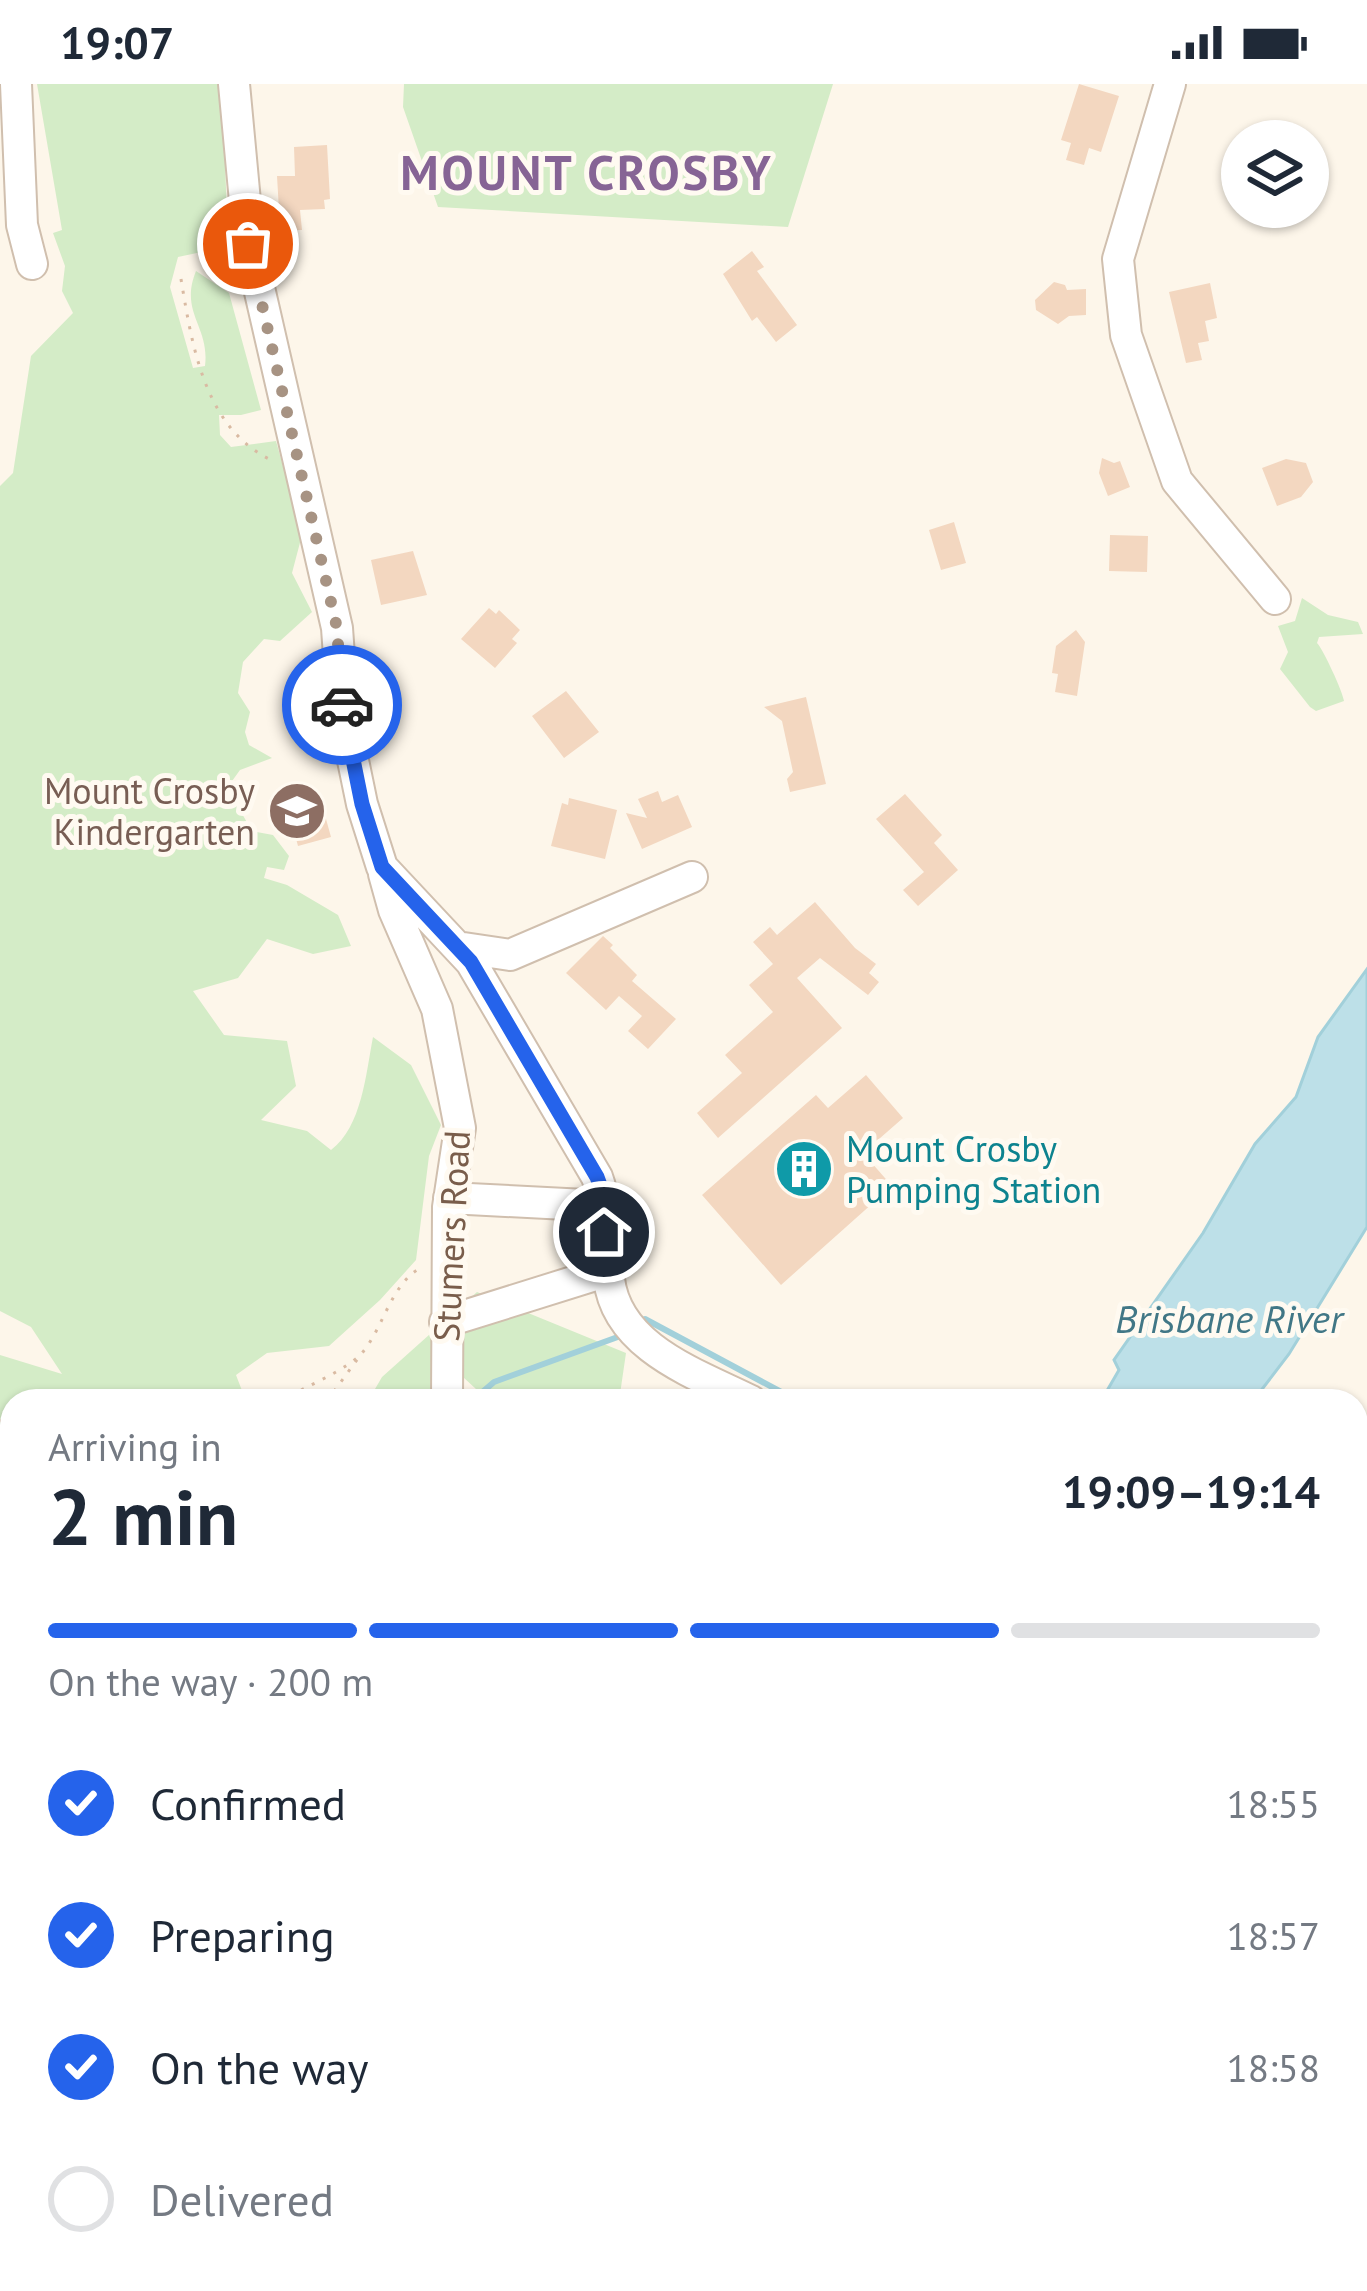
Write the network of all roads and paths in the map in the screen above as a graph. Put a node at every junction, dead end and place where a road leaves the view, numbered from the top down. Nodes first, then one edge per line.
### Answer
1 (16, 84) edge
2 (234, 84) edge
3 (1170, 84) edge
4 (32, 264) dead end
5 (181, 279) dead end
6 (303, 476) junction
7 (1275, 599) dead end
8 (382, 867) junction
9 (692, 877) dead end
10 (457, 947) junction
11 (449, 1198) junction
12 (605, 1206) junction
13 (446, 1260) junction
14 (608, 1271) junction
15 (445, 1322) junction
16 (361, 1356) junction
17 (302, 1389) edge
18 (335, 1389) edge
19 (447, 1389) edge
20 (728, 1389) edge

1 - 4 street
2 - 6 street, Stumers Road
3 - 7 street
5 - 6 path
6 - 8 street, Stumers Road
8 - 10 street, Stumers Road
8 - 11 street, Stumers Road
9 - 10 street
10 - 12 street, Stumers Road
11 - 12 street
11 - 13 street, Stumers Road
12 - 14 street, Stumers Road
13 - 15 street, Stumers Road
13 - 16 path
14 - 15 street
14 - 20 street, Stumers Road
15 - 19 street, Stumers Road
16 - 17 path
16 - 18 path

